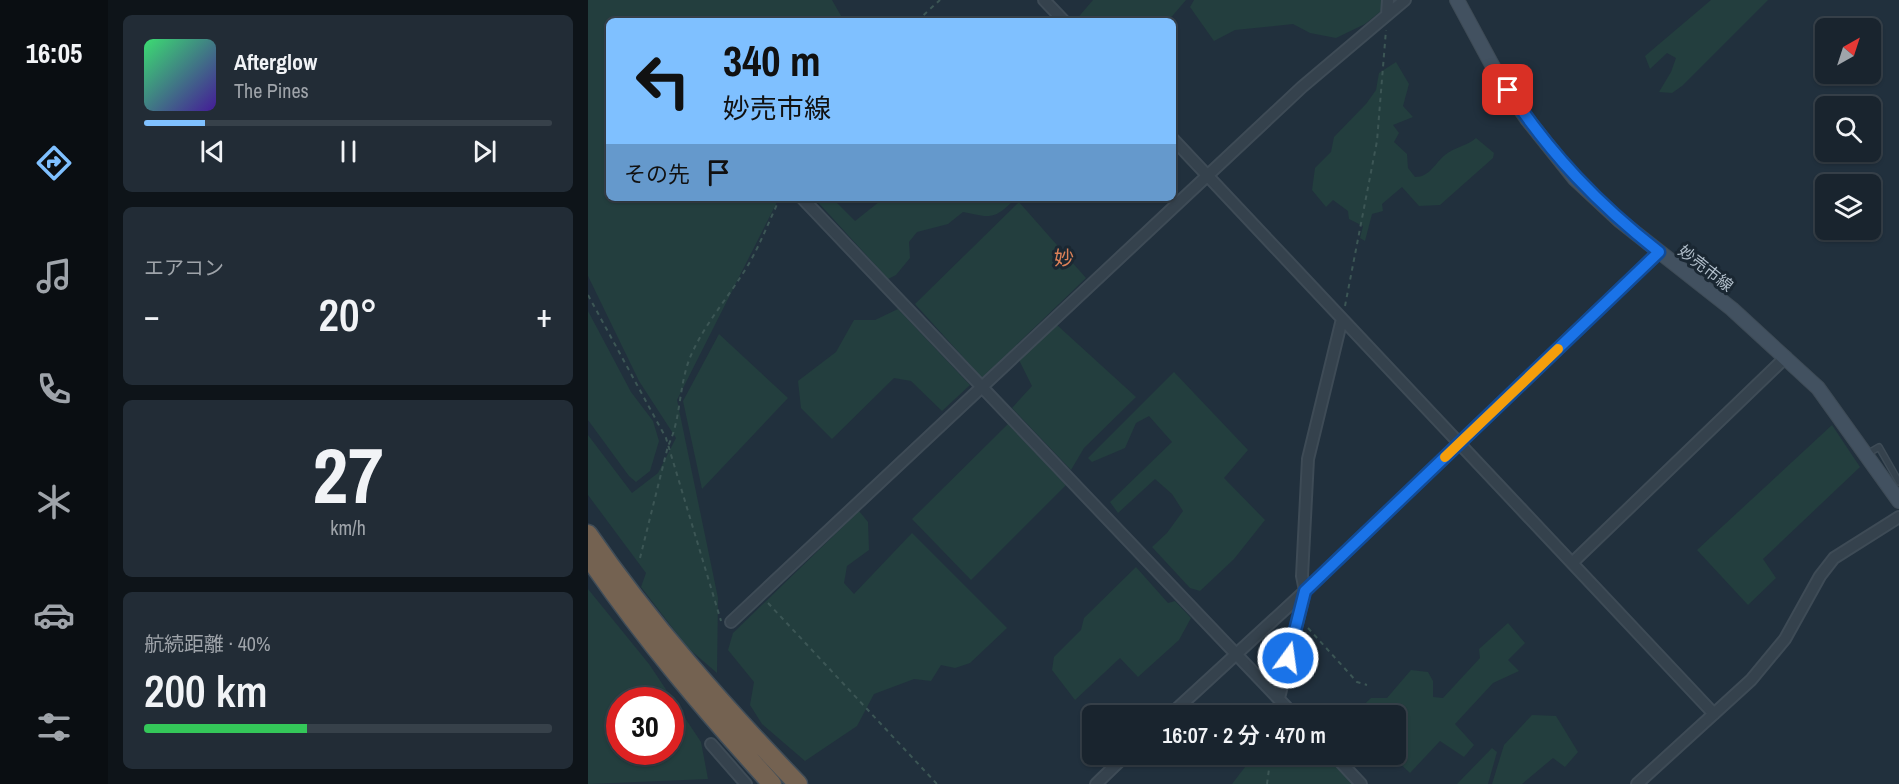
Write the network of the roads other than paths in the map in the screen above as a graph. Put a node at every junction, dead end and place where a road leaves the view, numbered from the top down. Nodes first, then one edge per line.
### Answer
1 (1044, 0) edge
2 (1388, 0) edge
3 (1405, 0) edge
4 (1457, 0) edge
5 (1387, 15) junction
6 (1061, 18) edge
7 (1176, 142) edge
8 (1206, 176) junction
9 (805, 201) edge
10 (1659, 252) junction
11 (1342, 319) junction
12 (1786, 357) junction
13 (982, 386) junction
14 (1460, 443) junction
15 (1866, 455) junction
16 (1899, 482) edge
17 (1899, 501) edge
18 (1899, 517) edge
19 (588, 534) edge
20 (588, 555) edge
21 (1572, 563) junction
22 (1305, 591) junction
23 (731, 622) road end
24 (1236, 652) junction
25 (1278, 698) junction
26 (1181, 705) edge
27 (1285, 705) edge
28 (1714, 714) junction
29 (711, 744) dead end
30 (1116, 765) edge
31 (1343, 765) edge
32 (746, 784) edge
33 (772, 784) edge
34 (798, 784) edge
35 (1096, 784) edge
36 (1361, 784) edge
37 (1637, 784) edge

1 - 6 street
2 - 5 street
3 - 5 street
4 - 10 main road, 妙売市線
5 - 8 street
7 - 8 street
8 - 11 street
8 - 13 street
9 - 13 street
10 - 12 main road, 妙売市線
10 - 14 street
11 - 14 street
11 - 22 street
12 - 15 main road, 妙売市線
12 - 21 street
13 - 23 street
13 - 24 street
14 - 21 street
14 - 22 street
15 - 16 lane
15 - 17 main road, 妙売市線
18 - 28 street
19 - 34 highway
20 - 33 highway
21 - 28 street
22 - 24 street
22 - 25 street
24 - 25 street
24 - 26 street
25 - 27 street
28 - 37 street
29 - 32 street
30 - 35 street
31 - 36 street

